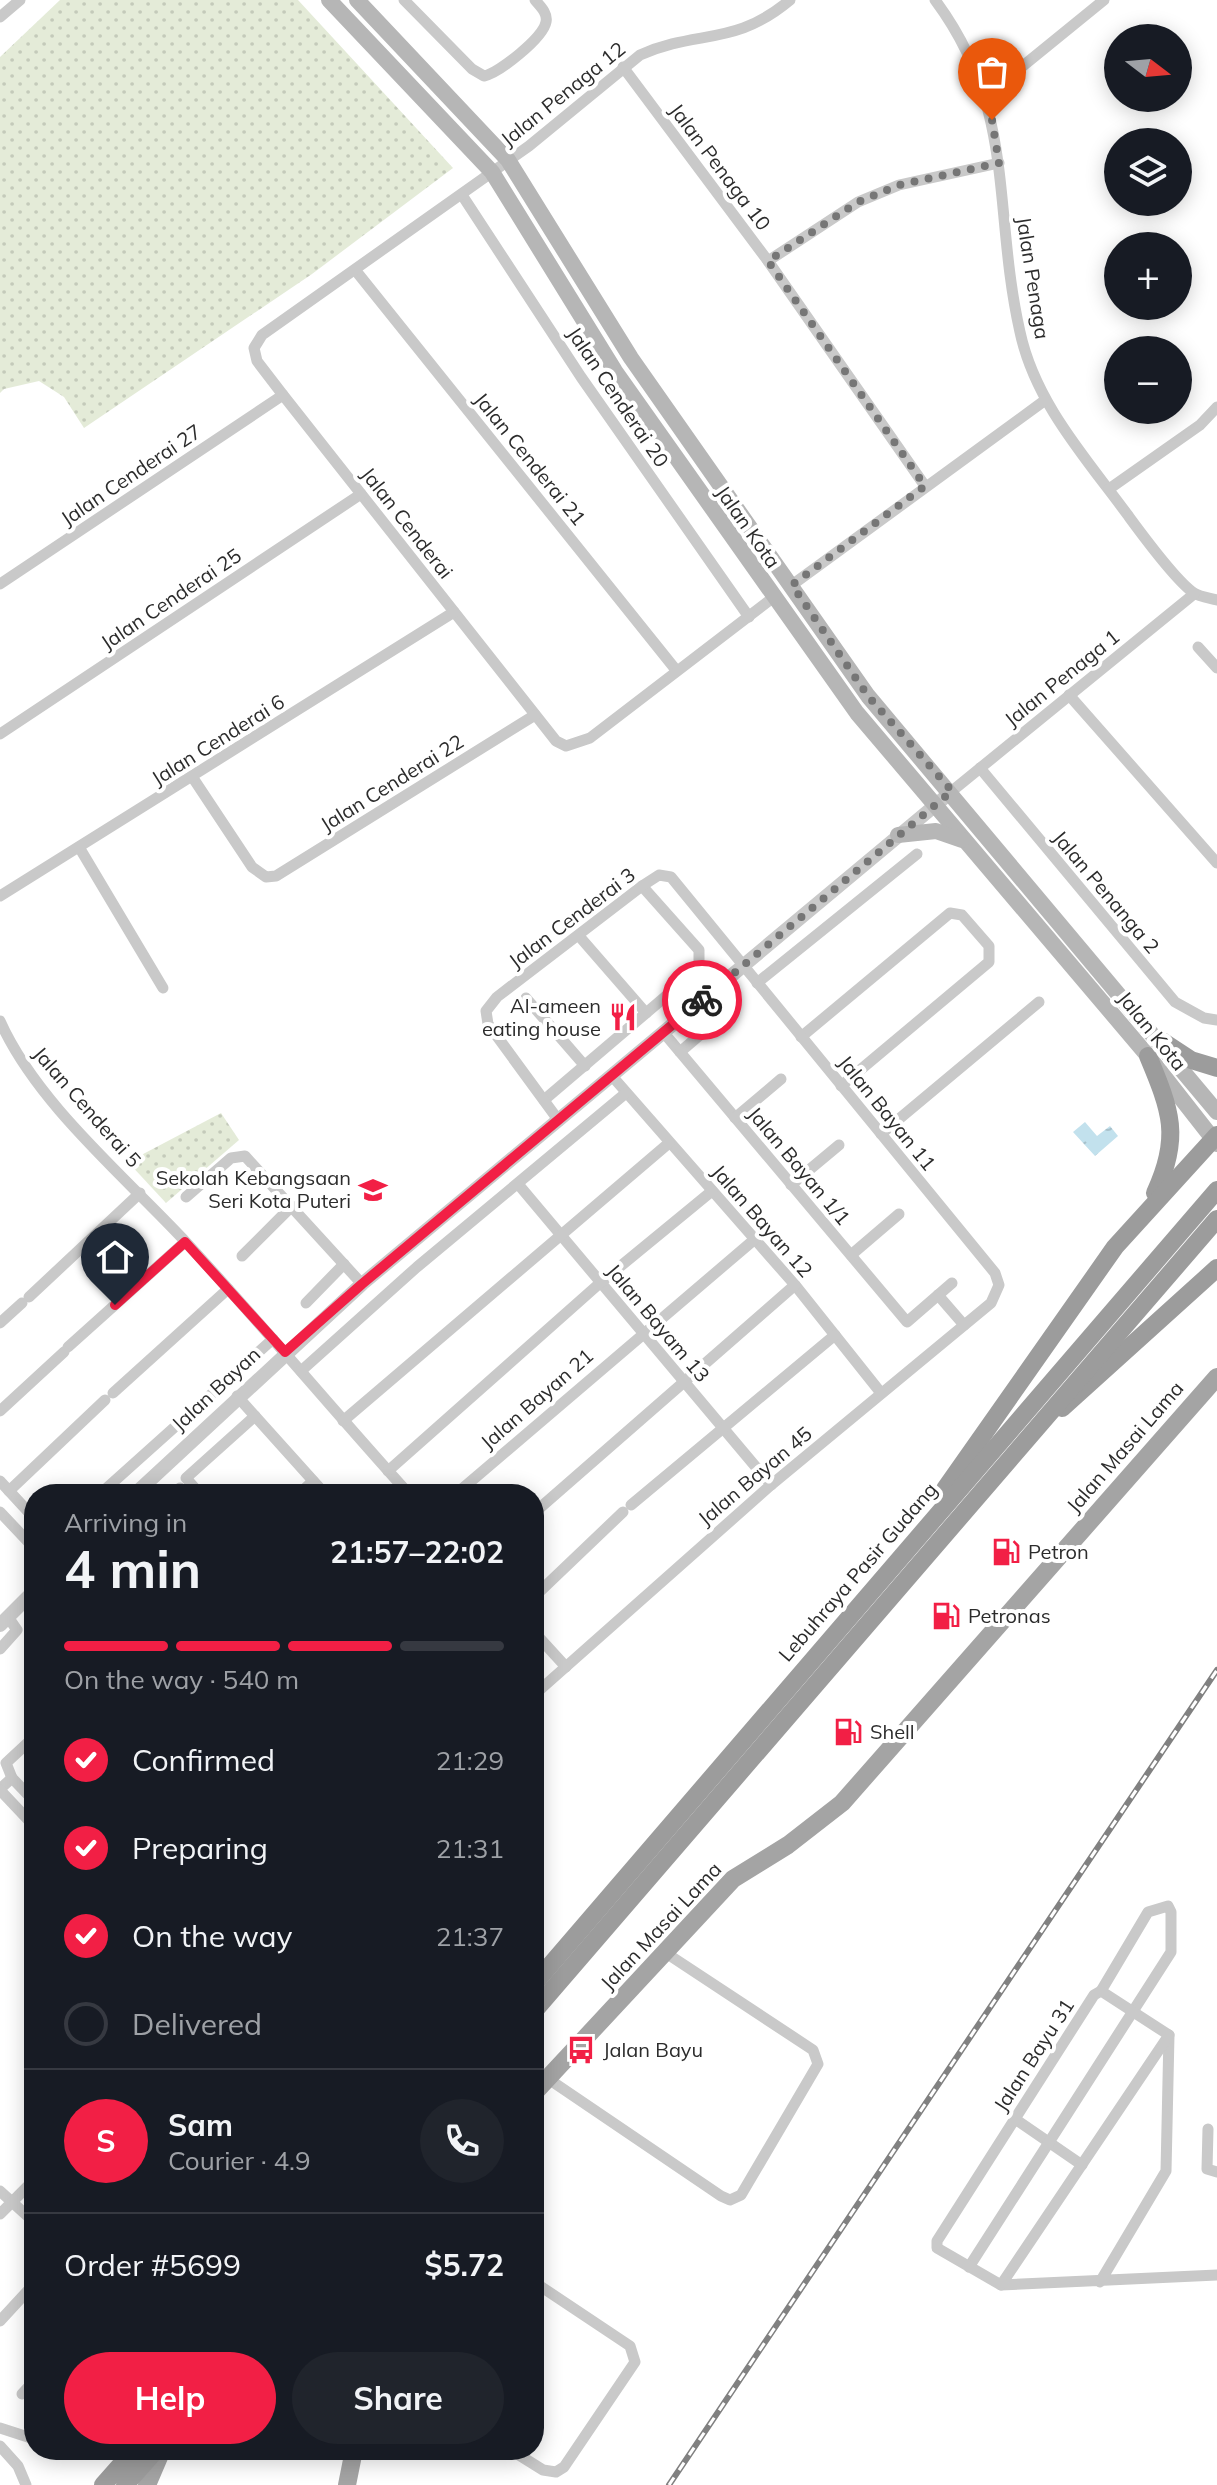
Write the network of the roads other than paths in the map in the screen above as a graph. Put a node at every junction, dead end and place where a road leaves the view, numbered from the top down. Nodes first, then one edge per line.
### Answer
1 (20, 0) edge
2 (329, 0) edge
3 (404, 0) edge
4 (535, 0) edge
5 (790, 0) edge
6 (935, 0) edge
7 (1104, 0) edge
8 (364, 2) edge
9 (0, 17) edge
10 (623, 67) junction
11 (981, 79) junction
12 (508, 160) junction
13 (999, 163) junction
14 (492, 172) junction
15 (462, 195) junction
16 (768, 261) junction
17 (356, 271) junction
18 (283, 395) junction
19 (1044, 401) junction
20 (1217, 407) edge
21 (925, 486) junction
22 (1109, 489) junction
23 (361, 494) junction
24 (0, 584) edge
25 (792, 585) junction
26 (1194, 594) junction
27 (774, 597) junction
28 (1217, 600) edge
29 (454, 612) junction
30 (749, 617) junction
31 (1198, 647) dead end
32 (1217, 668) edge
33 (676, 670) junction
34 (1069, 695) junction
35 (535, 715) junction
36 (0, 734) edge
37 (980, 768) junction
38 (193, 778) junction
39 (952, 791) junction
40 (935, 805) junction
41 (898, 835) junction
42 (967, 842) junction
43 (79, 847) junction
44 (917, 854) dead end
45 (1217, 863) edge
46 (642, 886) junction
47 (0, 896) edge
48 (579, 936) junction
49 (743, 966) junction
50 (757, 983) junction
51 (163, 988) dead end
52 (526, 998) dead end
53 (1039, 1002) dead end
54 (729, 1010) dead end
55 (646, 1013) junction
56 (1217, 1020) edge
57 (0, 1021) edge
58 (664, 1033) junction
59 (801, 1037) junction
60 (1159, 1039) junction
61 (680, 1052) junction
62 (1148, 1056) junction
63 (585, 1066) junction
64 (1217, 1068) edge
65 (612, 1076) junction
66 (781, 1079) dead end
67 (841, 1086) junction
68 (626, 1093) junction
69 (544, 1100) junction
70 (1217, 1112) edge
71 (735, 1118) junction
72 (559, 1121) junction
73 (881, 1134) junction
74 (1216, 1140) edge
75 (669, 1143) junction
76 (839, 1145) dead end
77 (518, 1184) junction
78 (791, 1185) junction
79 (1217, 1190) edge
80 (712, 1191) junction
81 (140, 1193) junction
82 (186, 1197) dead end
83 (292, 1206) junction
84 (1149, 1207) junction
85 (899, 1214) dead end
86 (1217, 1219) edge
87 (560, 1235) junction
88 (755, 1239) junction
89 (185, 1242) junction
90 (851, 1255) junction
91 (242, 1256) dead end
92 (344, 1264) junction
93 (1214, 1273) edge
94 (600, 1283) junction
95 (952, 1283) dead end
96 (362, 1284) junction
97 (795, 1285) junction
98 (999, 1285) joint
99 (228, 1289) junction
100 (938, 1295) junction
101 (306, 1303) dead end
102 (0, 1323) edge
103 (964, 1325) junction
104 (642, 1332) junction
105 (835, 1335) junction
106 (273, 1339) junction
107 (285, 1352) junction
108 (301, 1371) junction
109 (1217, 1377) edge
110 (684, 1382) junction
111 (881, 1393) junction
112 (237, 1396) junction
113 (0, 1411) edge
114 (255, 1416) junction
115 (343, 1421) junction
116 (1038, 1427) junction
117 (723, 1429) junction
118 (388, 1471) junction
119 (0, 1481) edge
120 (313, 1481) junction
121 (111, 1484) edge
122 (145, 1484) edge
123 (191, 1484) edge
124 (310, 1484) edge
125 (316, 1484) edge
126 (400, 1484) edge
127 (467, 1484) edge
128 (771, 1485) junction
129 (9, 1491) junction
130 (544, 1504) edge
131 (24, 1507) edge
132 (0, 1512) edge
133 (24, 1537) edge
134 (912, 1542) junction
135 (544, 1587) edge
136 (24, 1601) edge
137 (4, 1621) edge
138 (544, 1643) edge
139 (0, 1649) edge
140 (566, 1667) junction
141 (544, 1686) edge
142 (24, 1746) edge
143 (12, 1778) junction
144 (0, 1790) edge
145 (24, 1791) edge
146 (24, 1815) edge
147 (666, 1953) junction
148 (544, 1972) edge
149 (1101, 1991) junction
150 (544, 1999) edge
151 (1133, 2011) junction
152 (1169, 2035) junction
153 (547, 2078) junction
154 (544, 2081) edge
155 (1015, 2119) junction
156 (1208, 2129) dead end
157 (1048, 2144) junction
158 (1082, 2165) junction
159 (1217, 2172) edge
160 (24, 2189) edge
161 (0, 2191) edge
162 (11, 2201) junction
163 (24, 2213) edge
164 (0, 2214) edge
165 (969, 2267) junction
166 (1217, 2275) edge
167 (1100, 2282) junction
168 (1001, 2285) junction
169 (544, 2289) edge
170 (24, 2295) edge
171 (0, 2321) edge
172 (0, 2428) edge
173 (24, 2436) edge
174 (0, 2446) edge
175 (125, 2460) edge
176 (149, 2460) edge
177 (156, 2460) edge
178 (352, 2460) edge
179 (527, 2460) edge
180 (26, 2485) edge
181 (103, 2485) edge
182 (125, 2485) edge
183 (147, 2485) edge
184 (347, 2485) edge

1 - 9 street
2 - 14 main road, Jalan Kota
3 - 4 street
5 - 10 street, Jalan Penaga 12
6 - 11 street, Jalan Penaga
7 - 11 street
8 - 12 main road, Jalan Kota
10 - 12 street, Jalan Penaga 12
10 - 16 street, Jalan Penaga 10
11 - 13 street, Jalan Penaga
12 - 14 street, Jalan Penaga 12
12 - 25 main road, Jalan Kota
13 - 16 street
13 - 19 street, Jalan Penaga
14 - 15 street, Jalan Cenderai
14 - 27 main road, Jalan Kota
15 - 17 street, Jalan Cenderai
15 - 30 street, Jalan Cenderai 20
16 - 21 street, Jalan Penaga 10
17 - 18 street, Jalan Cenderai
17 - 33 street, Jalan Cenderai 21
18 - 23 street, Jalan Cenderai
18 - 24 street, Jalan Cenderai 27
19 - 21 street
19 - 22 street, Jalan Penaga
20 - 22 street
21 - 25 street
22 - 26 street, Jalan Penaga
23 - 29 street, Jalan Cenderai
23 - 36 street, Jalan Cenderai 25
25 - 39 main road, Jalan Kota
26 - 28 street
26 - 34 street, Jalan Penaga 1
27 - 30 street, Jalan Cenderai
27 - 40 main road, Jalan Kota
29 - 35 street, Jalan Cenderai
29 - 38 street, Jalan Cenderai 6
30 - 33 street, Jalan Cenderai
31 - 32 street
33 - 35 street, Jalan Cenderai
34 - 37 street, Jalan Penaga 1
34 - 45 street
35 - 38 street, Jalan Cenderai 22
37 - 39 street, Jalan Penaga 1
37 - 56 street, Jalan Penanga 2
38 - 43 street, Jalan Cenderai 6
39 - 40 street, Jalan Bayan
39 - 60 main road, Jalan Kota
40 - 41 street, Jalan Bayan
40 - 42 main road, Jalan Kota
41 - 42 main road
41 - 49 street, Jalan Bayan
42 - 62 main road, Jalan Kota
43 - 47 street, Jalan Cenderai 6
43 - 51 street
44 - 50 street
46 - 48 street, Jalan Cenderai 3
46 - 49 street, Jalan Cenderai 3
46 - 55 street
48 - 55 street
48 - 69 street, Jalan Cenderai 3
49 - 50 street, Jalan Bayan 11
49 - 58 street, Jalan Bayan
50 - 59 street, Jalan Bayan 11
52 - 63 street
53 - 73 street
54 - 61 street
55 - 63 street
57 - 81 street, Jalan Cenderai 5
58 - 61 street, Jalan Bayan 1/1
58 - 65 street, Jalan Bayan
59 - 67 street, Jalan Bayan 11
59 - 67 street
60 - 64 highway
60 - 70 main road, Jalan Kota
61 - 71 street, Jalan Bayan 1/1
62 - 74 main road, Jalan Kota
62 - 84 highway
63 - 69 street
65 - 68 street, Jalan Bayan 12
65 - 72 street, Jalan Bayan
66 - 71 street
67 - 73 street, Jalan Bayan 11
68 - 75 street, Jalan Bayan 12
68 - 77 street
69 - 72 street
71 - 78 street, Jalan Bayan 1/1
72 - 96 street, Jalan Bayan
73 - 98 street, Jalan Bayan 11
74 - 84 highway
75 - 80 street, Jalan Bayan 12
75 - 87 street
76 - 78 street
77 - 87 street, Jalan Bayam 13
77 - 108 street
78 - 90 street, Jalan Bayan 1/1
79 - 134 highway, Lebuhraya Pasir Gudang
80 - 88 street, Jalan Bayan 12
80 - 94 street
81 - 89 street, Jalan Cenderai 5
81 - 102 street
82 - 83 street
83 - 91 street
83 - 92 street
84 - 134 highway
85 - 90 street
86 - 116 highway, Lebuhraya Pasir Gudang
87 - 94 street, Jalan Bayam 13
87 - 115 street
88 - 97 street, Jalan Bayan 12
88 - 104 street, Jalan Bayan 21
89 - 99 street, Jalan Cenderai 5
89 - 113 street
90 - 100 street, Jalan Bayan 1/1
92 - 96 street
92 - 101 street
93 - 116 highway
94 - 104 street, Jalan Bayam 13
94 - 118 street
95 - 100 street
96 - 107 street, Jalan Bayan
97 - 105 street, Jalan Bayan 12
97 - 110 street
98 - 103 street, Jalan Bayan 45
99 - 106 street, Jalan Cenderai 5
99 - 129 street
100 - 103 street
103 - 111 street, Jalan Bayan 45
104 - 110 street, Jalan Bayam 13
104 - 127 street, Jalan Bayan 21
105 - 111 street, Jalan Bayan 12
105 - 117 street
106 - 107 street, Jalan Cenderai 5
106 - 121 street
107 - 108 street, Jalan Cenderai 5
107 - 112 street, Jalan Bayan
108 - 115 street, Jalan Cenderai 5
109 - 147 main road, Jalan Masai Lama
110 - 117 street, Jalan Bayam 13
110 - 130 street
111 - 128 street, Jalan Bayan 45
112 - 114 street
112 - 122 street, Jalan Bayan
114 - 120 street
114 - 123 street
115 - 118 street, Jalan Cenderai 5
116 - 150 highway, Lebuhraya Pasir Gudang
117 - 128 street, Jalan Bayam 13
117 - 135 street
118 - 126 street, Jalan Cenderai 5
119 - 129 street
120 - 124 street
120 - 125 street
128 - 140 street, Jalan Bayan 45
129 - 131 street
132 - 133 street
134 - 148 highway, Lebuhraya Pasir Gudang
136 - 137 street
137 - 139 street
138 - 140 street
140 - 141 street, Jalan Bayan 45
142 - 143 street
143 - 144 street
143 - 145 street
144 - 146 street
147 - 153 main road, Jalan Masai Lama
147 - 153 street
149 - 151 street, Jalan Bayu 31
149 - 151 street
149 - 155 street, Jalan Bayu 31
151 - 152 street, Jalan Bayu 31
151 - 157 street
152 - 158 street
152 - 167 street
153 - 154 main road, Jalan Masai Lama
155 - 157 street
155 - 165 street, Jalan Bayu 31
156 - 159 street
157 - 158 street
157 - 165 street
158 - 168 street
160 - 162 street
161 - 162 street
162 - 163 street
162 - 164 street
165 - 168 street, Jalan Bayu 31
166 - 167 street
167 - 168 street
169 - 179 street
170 - 171 street
172 - 173 street
174 - 180 street
175 - 181 highway
176 - 182 highway
177 - 183 main road
178 - 184 main road

